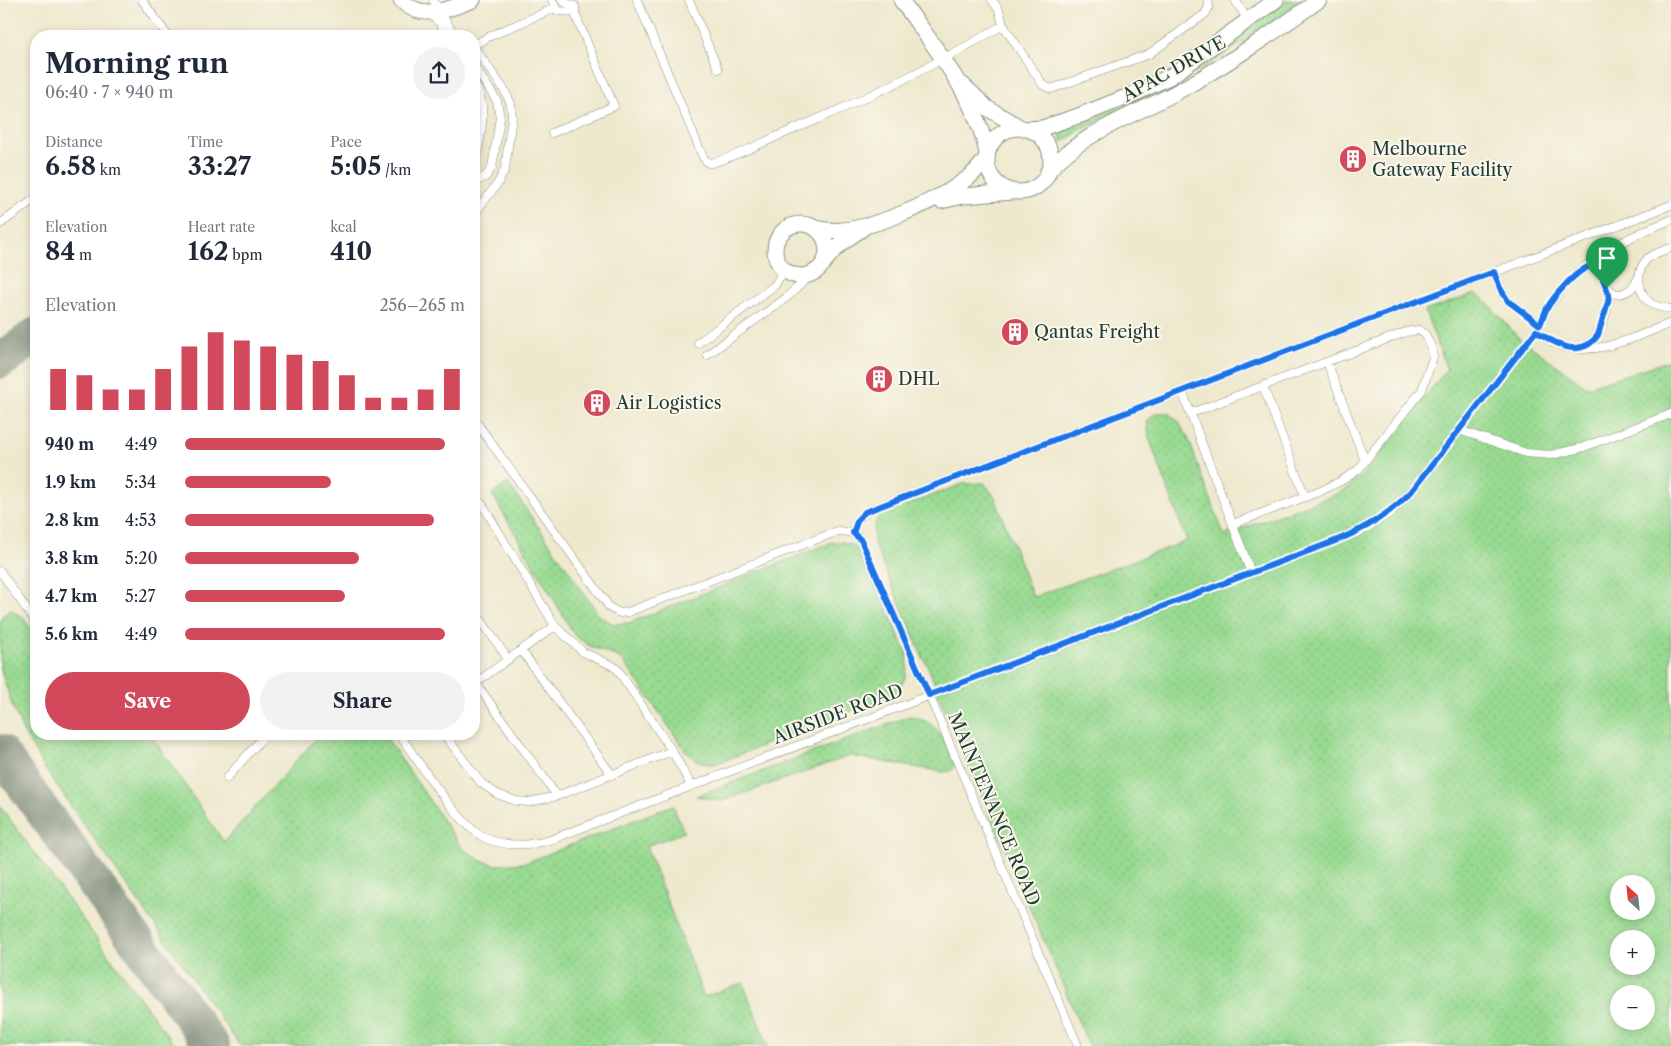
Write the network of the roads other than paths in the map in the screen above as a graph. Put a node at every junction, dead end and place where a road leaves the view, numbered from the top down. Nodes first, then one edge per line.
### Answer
1 (142, 0) edge
2 (401, 0) edge
3 (473, 0) edge
4 (562, 0) edge
5 (637, 0) edge
6 (689, 0) edge
7 (901, 0) edge
8 (992, 0) edge
9 (1208, 0) edge
10 (1235, 0) edge
11 (1276, 0) edge
12 (1319, 0) edge
13 (553, 4) edge
14 (433, 8) edge
15 (575, 9) junction
16 (1248, 20) junction
17 (1003, 25) junction
18 (164, 30) edge
19 (443, 30) edge
20 (452, 30) edge
21 (480, 42) edge
22 (480, 54) edge
23 (943, 60) junction
24 (718, 69) dead end
25 (480, 75) edge
26 (955, 77) junction
27 (480, 94) edge
28 (1025, 129) junction
29 (552, 132) dead end
30 (480, 135) edge
31 (987, 155) junction
32 (1048, 171) junction
33 (480, 179) edge
34 (1019, 192) junction
35 (30, 202) edge
36 (925, 204) junction
37 (480, 206) edge
38 (1671, 206) edge
39 (1671, 220) edge
40 (0, 224) edge
41 (872, 224) junction
42 (815, 228) junction
43 (1671, 248) edge
44 (824, 261) junction
45 (779, 264) junction
46 (1584, 269) junction
47 (813, 272) junction
48 (1494, 272) junction
49 (1640, 275) junction
50 (1607, 288) junction
51 (1671, 309) edge
52 (1671, 323) edge
53 (1538, 328) junction
54 (698, 343) dead end
55 (1574, 348) junction
56 (707, 355) dead end
57 (1327, 362) junction
58 (1263, 386) junction
59 (1182, 390) junction
60 (1191, 413) junction
61 (1671, 414) edge
62 (480, 426) edge
63 (1459, 430) junction
64 (1365, 461) junction
65 (1305, 497) junction
66 (480, 505) edge
67 (1233, 524) junction
68 (853, 533) junction
69 (0, 571) edge
70 (1251, 573) junction
71 (30, 614) edge
72 (480, 619) edge
73 (555, 626) junction
74 (521, 650) junction
75 (508, 659) junction
76 (480, 679) edge
77 (480, 691) edge
78 (929, 695) junction
79 (261, 740) edge
80 (405, 740) edge
81 (448, 740) edge
82 (672, 751) junction
83 (612, 775) junction
84 (227, 778) dead end
85 (691, 785) junction
86 (557, 796) junction
87 (1078, 1046) edge

1 - 18 lane
2 - 14 street
3 - 14 street
4 - 15 lane
5 - 23 lane
6 - 24 lane
7 - 23 street
8 - 17 lane
9 - 17 lane
10 - 16 lane
11 - 16 street, APAC DRIVE
12 - 32 street, APAC DRIVE
13 - 15 lane
13 - 21 lane
14 - 19 lane
14 - 20 lane
15 - 29 lane
16 - 28 street, APAC DRIVE
17 - 23 lane
22 - 37 lane
23 - 26 street
25 - 33 lane
26 - 28 street
26 - 31 street
27 - 30 lane
28 - 31 street
28 - 32 street
31 - 34 street
31 - 36 street
32 - 34 street
34 - 36 street
35 - 40 lane
36 - 41 street
38 - 48 lane
39 - 46 lane, AIRSIDE ROAD
41 - 42 street
41 - 44 street
42 - 44 street
42 - 45 street
43 - 49 lane
44 - 47 street
45 - 47 street
45 - 54 lane
46 - 50 lane
46 - 53 lane, AIRSIDE ROAD
47 - 56 lane
48 - 53 lane
48 - 59 lane
49 - 50 lane
49 - 51 lane
50 - 55 lane
52 - 55 lane
53 - 55 lane
53 - 63 lane, AIRSIDE ROAD
57 - 58 lane
57 - 64 lane
57 - 64 lane
58 - 60 lane
58 - 65 lane
59 - 60 lane
59 - 68 lane
60 - 67 lane
61 - 63 lane
62 - 68 lane
63 - 70 lane, AIRSIDE ROAD
64 - 65 lane
65 - 67 lane
66 - 73 lane
67 - 70 lane
68 - 78 lane, MAINTENANCE ROAD
69 - 71 lane
70 - 78 lane, AIRSIDE ROAD
72 - 75 lane
73 - 74 lane
73 - 82 lane
74 - 75 lane
74 - 83 lane
75 - 76 lane
77 - 86 lane
78 - 85 lane, AIRSIDE ROAD
78 - 87 lane, MAINTENANCE ROAD
79 - 84 lane
80 - 85 lane, AIRSIDE ROAD
81 - 86 lane
82 - 83 lane
82 - 85 lane
83 - 86 lane

